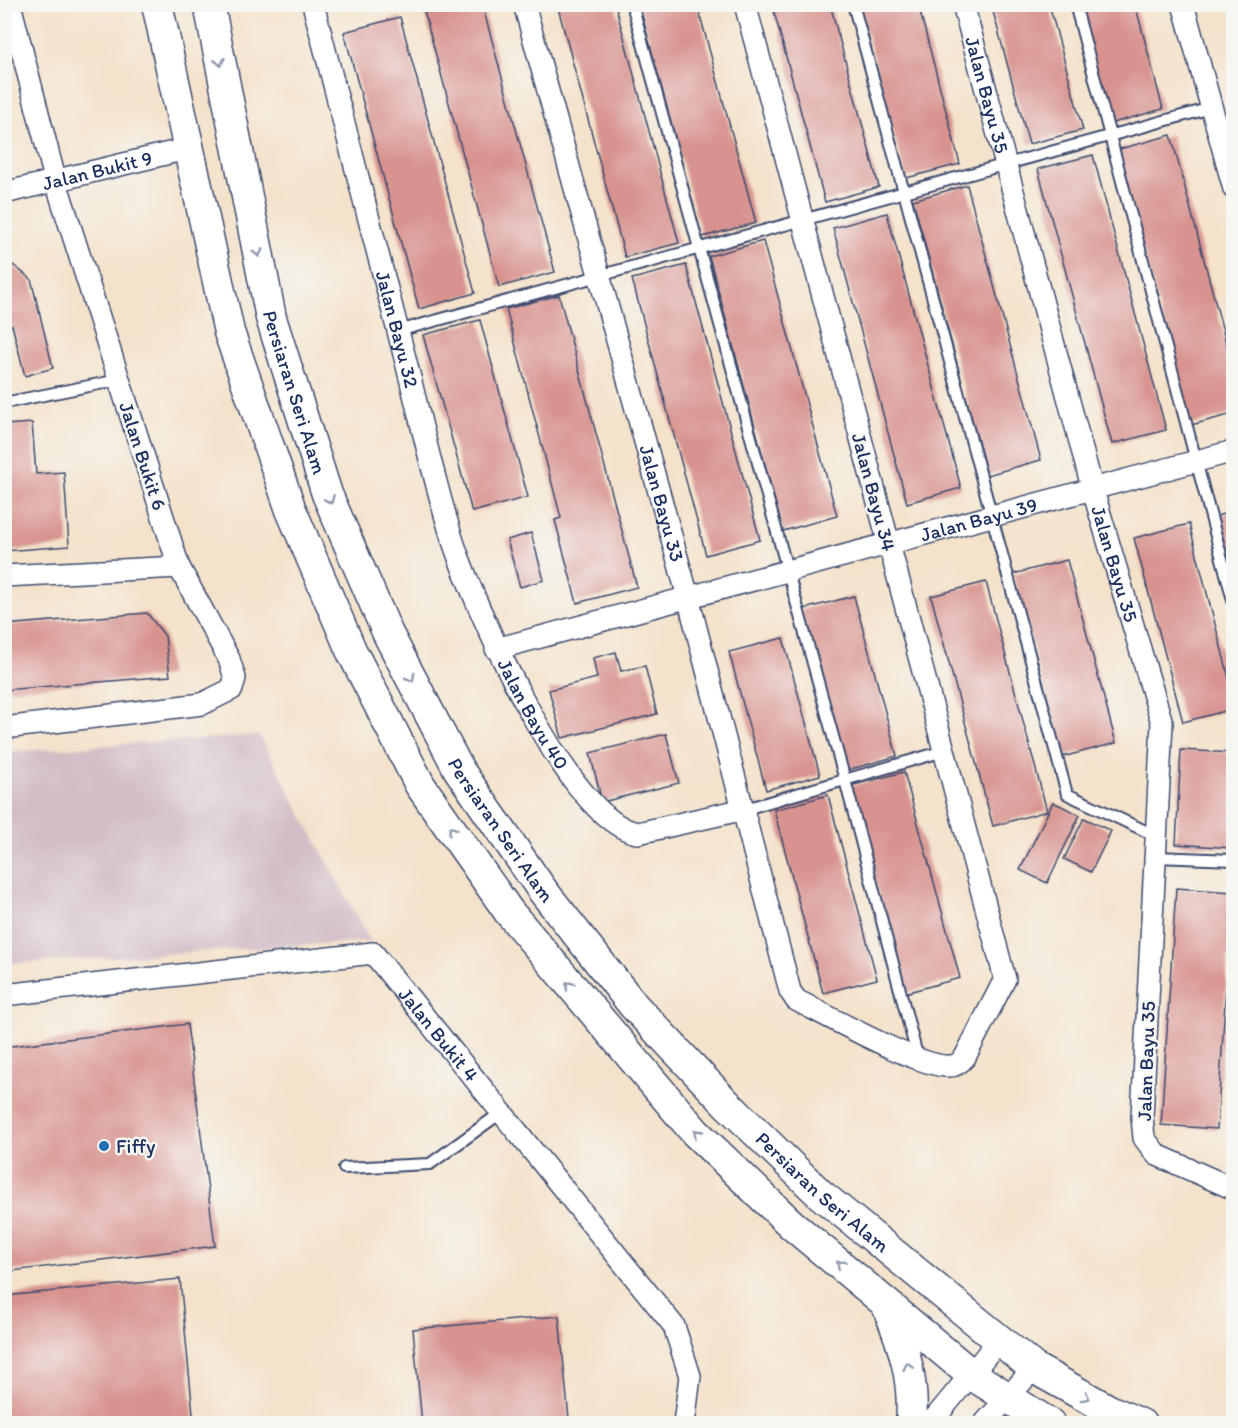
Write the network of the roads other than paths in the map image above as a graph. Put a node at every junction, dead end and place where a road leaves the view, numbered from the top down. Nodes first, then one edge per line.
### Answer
1 (10, 4) edge
2 (157, 4) edge
3 (208, 4) edge
4 (313, 4) edge
5 (524, 4) edge
6 (632, 4) edge
7 (745, 4) edge
8 (853, 4) edge
9 (963, 4) edge
10 (1075, 4) edge
11 (1183, 4) edge
12 (12, 43) edge
13 (1211, 108) junction
14 (1111, 135) junction
15 (190, 148) junction
16 (1006, 165) junction
17 (55, 179) junction
18 (1233, 189) edge
19 (904, 192) junction
20 (4, 193) edge
21 (802, 220) junction
22 (700, 248) junction
23 (599, 276) junction
24 (398, 331) junction
25 (119, 380) junction
26 (4, 404) edge
27 (1233, 451) edge
28 (1196, 461) junction
29 (1092, 487) junction
30 (991, 515) junction
31 (888, 544) junction
32 (179, 567) junction
33 (787, 571) junction
34 (4, 576) edge
35 (688, 597) junction
36 (1233, 604) edge
37 (496, 649) junction
38 (4, 728) edge
39 (944, 751) junction
40 (844, 780) junction
41 (745, 809) junction
42 (1156, 836) junction
43 (1156, 857) junction
44 (1233, 860) edge
45 (4, 995) edge
46 (918, 1059) junction
47 (502, 1112) junction
48 (344, 1168) dead end
49 (1233, 1189) edge
50 (885, 1302) junction
51 (999, 1340) junction
52 (1035, 1368) junction
53 (972, 1375) junction
54 (1007, 1396) junction
55 (684, 1424) edge
56 (911, 1424) edge
57 (930, 1424) edge
58 (984, 1424) edge
59 (1050, 1424) edge
60 (1141, 1424) edge

1 - 12 street, Jalan Bukit 6
2 - 15 main road, Persiaran Seri Alam
3 -> 51 main road, Persiaran Seri Alam
4 - 24 street, Jalan Bayu 32
5 - 23 street, Jalan Bayu 33
6 - 22 lane
7 - 21 street, Jalan Bayu 34
8 - 19 lane
9 - 16 street, Jalan Bayu 35
10 - 14 lane
11 - 13 street
12 - 17 street, Jalan Bukit 6
13 - 14 lane
13 - 18 street
14 - 16 lane
14 - 28 lane
15 - 17 street, Jalan Bukit 9
50 -> 15 main road, Persiaran Seri Alam
16 - 19 lane
16 - 29 street, Jalan Bayu 35
17 - 20 street, Jalan Bukit 9
17 - 25 street, Jalan Bukit 6
19 - 21 lane
19 - 30 lane
21 - 22 lane
21 - 31 street, Jalan Bayu 34
22 - 23 lane
22 - 33 lane
23 - 24 lane
23 - 35 street, Jalan Bayu 33
24 - 37 street, Jalan Bayu 32
25 - 26 lane
25 - 32 street, Jalan Bukit 6
27 - 28 street, Jalan Bayu 39
28 - 29 street, Jalan Bayu 39
28 - 36 lane
29 - 30 street, Jalan Bayu 39
29 - 42 street, Jalan Bayu 35
30 - 31 street, Jalan Bayu 39
30 - 42 lane
31 - 33 street, Jalan Bayu 39
31 - 39 street, Jalan Bayu 34
32 - 34 street
32 - 38 street, Jalan Bukit 6
33 - 35 street, Jalan Bayu 39
33 - 40 lane
35 - 37 street, Jalan Bayu 40
35 - 41 street, Jalan Bayu 33
37 - 41 street, Jalan Bayu 40
39 - 40 lane
39 - 46 street, Jalan Bayu 34
40 - 41 lane
40 - 46 lane
41 - 46 street, Jalan Bayu 33
42 - 43 street, Jalan Bayu 35
43 - 44 lane
43 - 49 street, Jalan Bayu 35
45 - 47 street, Jalan Bukit 4
47 - 48 lane
47 - 55 street, Jalan Bukit 4
50 - 53 main road, Persiaran Seri Alam
56 -> 50 main road
51 - 52 main road, Persiaran Seri Alam
51 - 53 street
52 - 54 street
52 -> 60 main road, Persiaran Seri Alam
53 - 54 main road, Persiaran Seri Alam
53 - 57 street
54 - 58 street
54 - 59 main road, Persiaran Seri Alam

